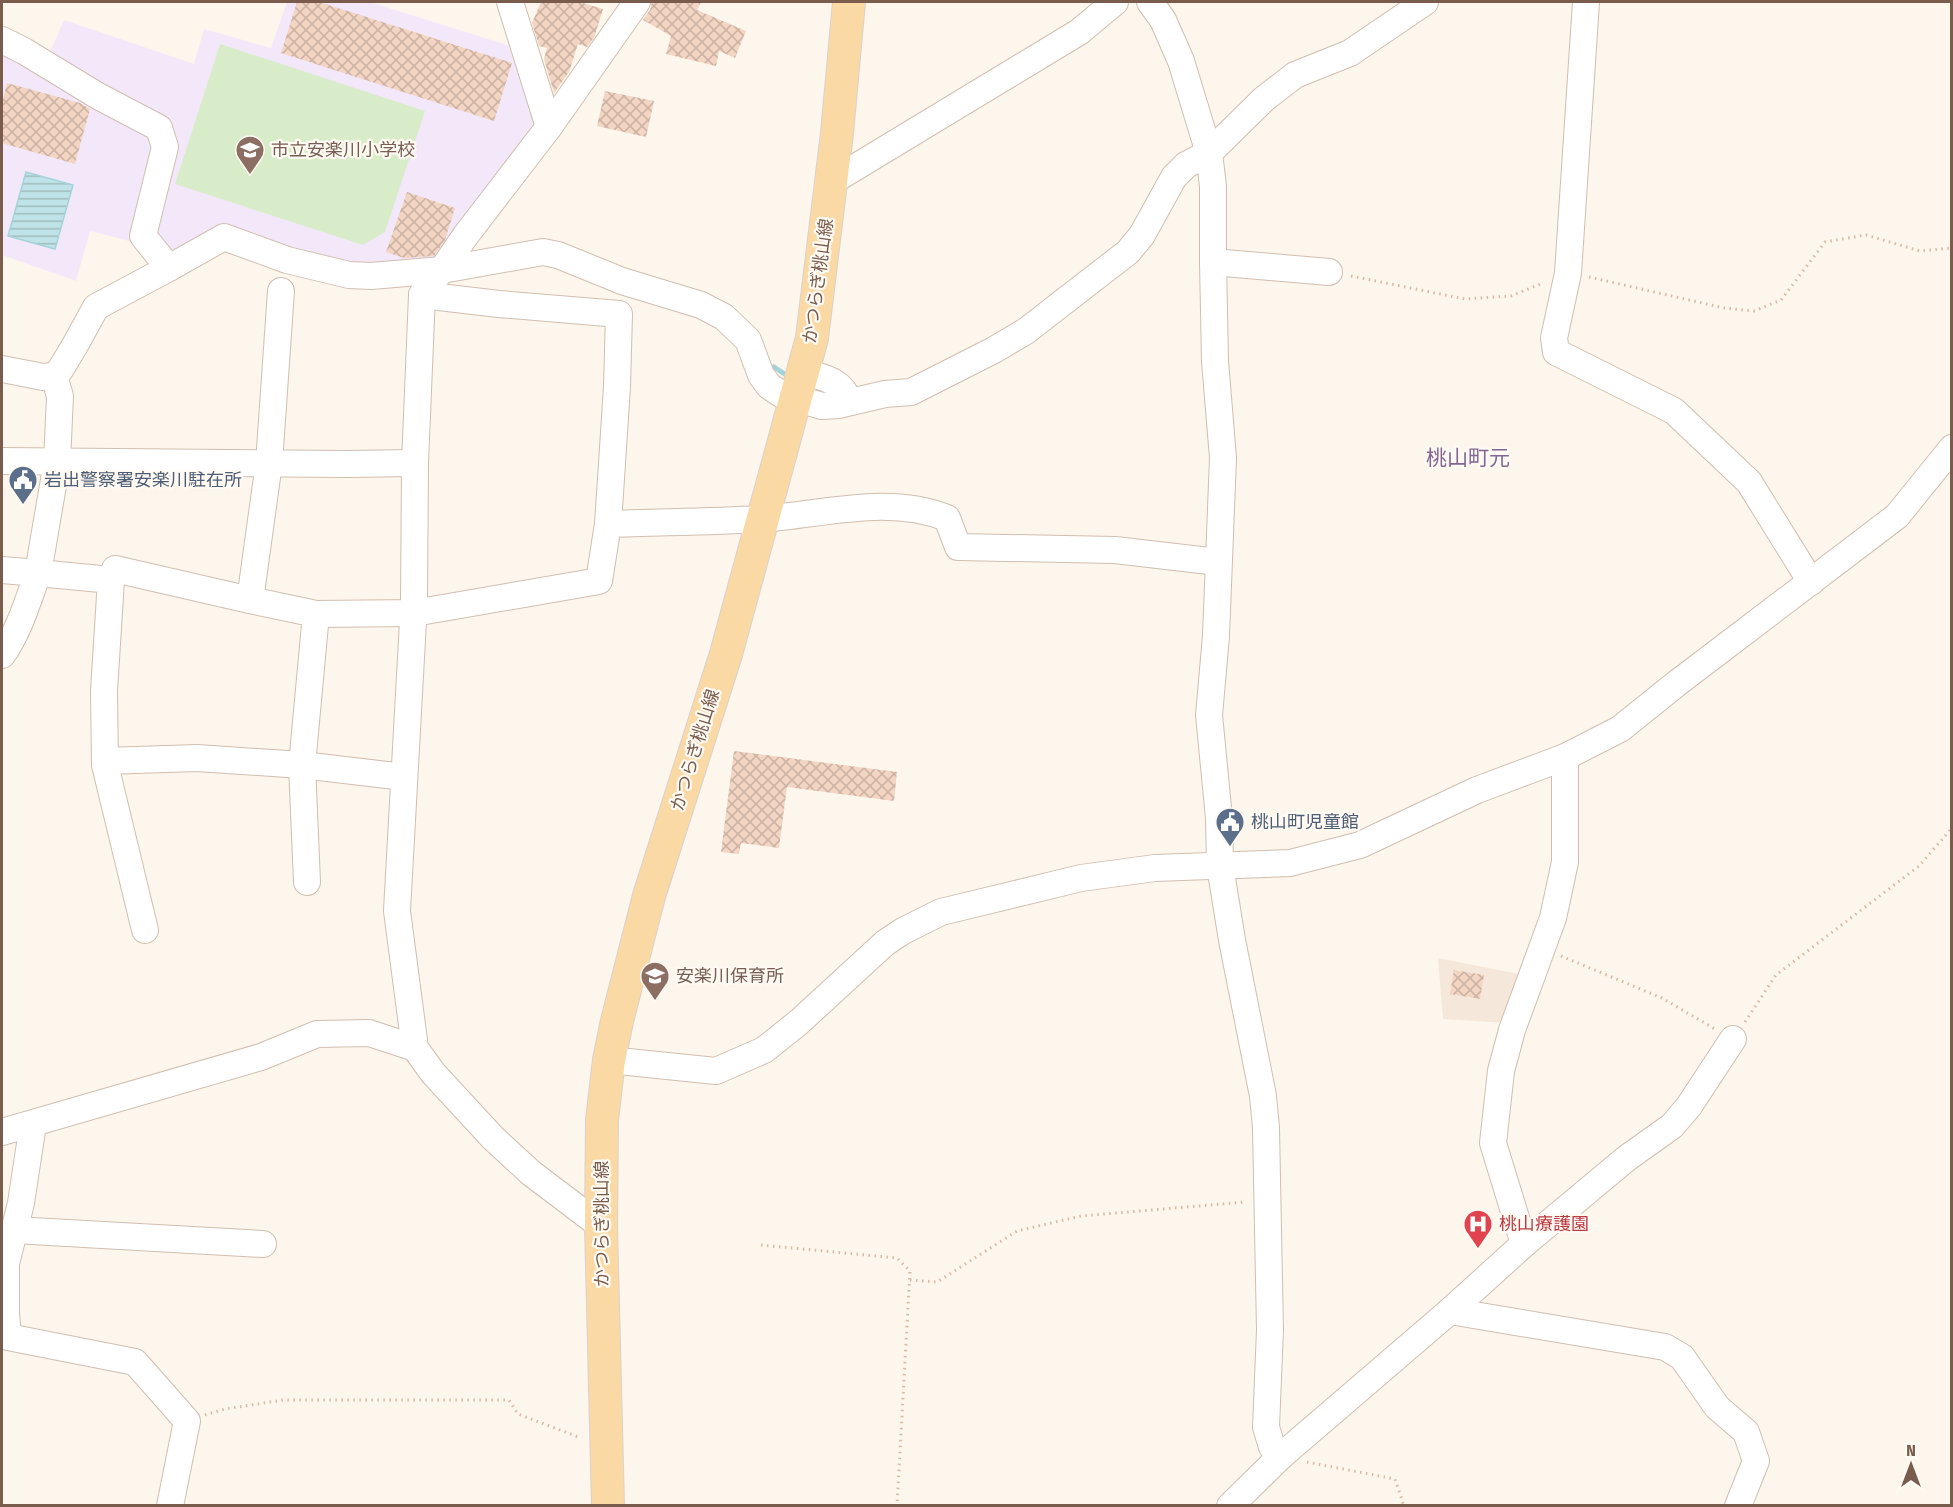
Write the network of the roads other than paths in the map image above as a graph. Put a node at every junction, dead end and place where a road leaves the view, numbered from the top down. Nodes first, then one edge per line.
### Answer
1 (510, 2) edge
2 (637, 2) edge
3 (849, 2) edge
4 (1115, 2) edge
5 (1150, 2) edge
6 (1425, 2) edge
7 (1586, 2) edge
8 (2, 40) edge
9 (549, 127) junction
10 (1209, 153) junction
11 (831, 182) junction
12 (1213, 262) junction
13 (169, 268) junction
14 (442, 270) junction
15 (1329, 272) road end
16 (281, 291) dead end
17 (422, 295) junction
18 (2, 369) edge
19 (54, 376) junction
20 (800, 385) junction
21 (1952, 448) edge
22 (2, 461) edge
23 (57, 462) junction
24 (415, 463) junction
25 (269, 464) junction
26 (762, 519) junction
27 (608, 524) junction
28 (1218, 562) junction
29 (2, 570) edge
30 (38, 573) junction
31 (111, 580) junction
32 (1811, 582) junction
33 (250, 600) junction
34 (414, 613) junction
35 (316, 614) junction
36 (2, 655) edge
37 (1564, 757) junction
38 (105, 760) junction
39 (302, 765) junction
40 (404, 777) junction
41 (1220, 866) junction
42 (307, 882) dead end
43 (144, 930) dead end
44 (1733, 1040) road end
45 (414, 1048) junction
46 (609, 1060) junction
47 (33, 1124) junction
48 (2, 1132) edge
49 (601, 1226) junction
50 (14, 1230) junction
51 (263, 1244) dead end
52 (1524, 1245) junction
53 (1450, 1311) junction
54 (1280, 1457) junction
55 (170, 1506) edge
56 (608, 1506) edge
57 (1230, 1506) edge
58 (1738, 1506) edge

1 - 9 street
2 - 9 street
3 - 11 main road, かつらぎ桃山線
4 - 11 street
5 - 10 street
6 - 10 street
7 - 32 street
8 - 13 street
9 - 14 street
10 - 12 street
10 - 20 street
11 - 20 main road, かつらぎ桃山線
12 - 15 street
12 - 28 street
13 - 14 street
13 - 19 street
14 - 17 street
14 - 20 street
16 - 25 street
17 - 24 street
17 - 27 street
18 - 19 street
19 - 23 street
20 - 26 main road, かつらぎ桃山線
21 - 32 street
22 - 23 street
23 - 25 street
23 - 30 street
24 - 25 street
24 - 34 street
25 - 33 street
26 - 27 street
26 - 28 street
26 - 46 main road, かつらぎ桃山線
27 - 34 street
28 - 41 street
29 - 30 street
30 - 31 street
30 - 36 street
31 - 33 street
31 - 38 street
32 - 37 street
33 - 35 street
34 - 35 street
34 - 40 street
35 - 39 street
37 - 41 street
37 - 52 street
38 - 39 street
38 - 43 street
39 - 40 street
39 - 42 street
40 - 45 street
41 - 46 street
41 - 54 street
44 - 52 street
45 - 47 street
45 - 49 street
46 - 49 main road, かつらぎ桃山線
47 - 48 street
47 - 50 street
49 - 56 main road, かつらぎ桃山線
50 - 51 street
50 - 55 street
52 - 53 street
53 - 54 street
53 - 58 street
54 - 57 street

